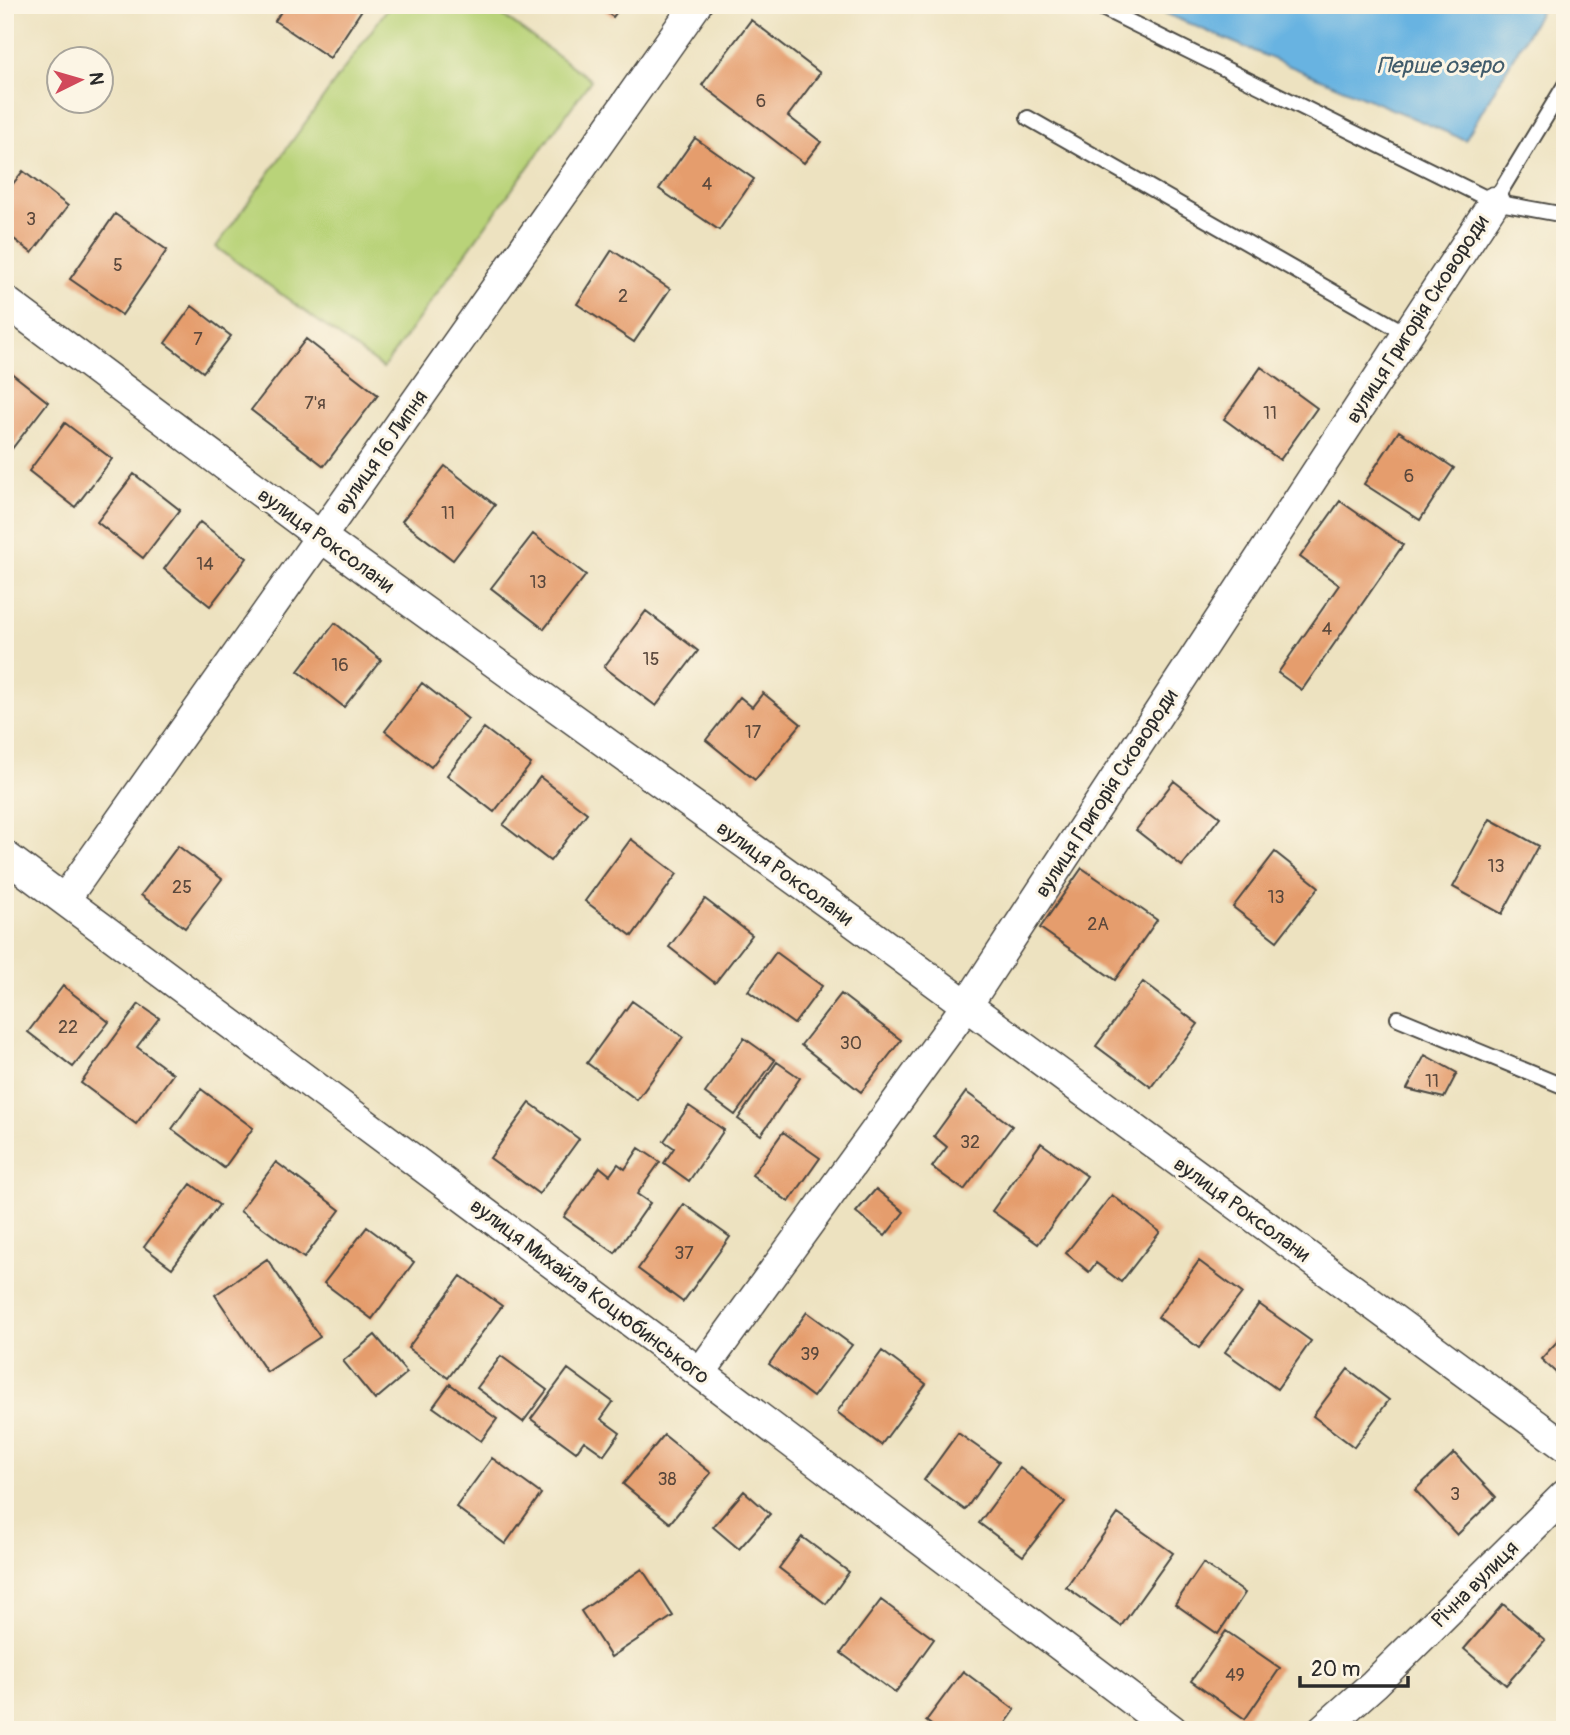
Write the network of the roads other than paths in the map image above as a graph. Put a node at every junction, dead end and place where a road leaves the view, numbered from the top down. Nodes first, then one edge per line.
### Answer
1 (696, 5) edge
2 (1096, 5) edge
3 (1565, 85) edge
4 (1028, 118) dead end
5 (1494, 202) junction
6 (1565, 215) edge
7 (5, 301) edge
8 (1407, 334) junction
9 (321, 537) junction
10 (5, 856) edge
11 (65, 899) junction
12 (967, 1005) junction
13 (1398, 1018) dead end
14 (1565, 1087) edge
15 (700, 1373) junction
16 (1565, 1446) edge
17 (1565, 1495) edge
18 (1172, 1730) edge
19 (1322, 1730) edge

1 - 9 street, вулиця 16 Липня
2 - 5 lane
3 - 5 lane
4 - 8 lane
5 - 6 lane
5 - 8 street, вулиця Григорія Сковороди
7 - 9 street, вулиця Роксолани
8 - 12 street, вулиця Григорія Сковороди
9 - 11 street, вулиця 16 Липня
9 - 12 street, вулиця Роксолани
10 - 11 street, вулиця Михайла Коцюбинського
11 - 15 street, вулиця Михайла Коцюбинського
12 - 15 street, вулиця Григорія Сковороди
12 - 16 street, вулиця Роксолани
13 - 14 lane
15 - 18 street, вулиця Михайла Коцюбинського
17 - 19 street, Річна вулиця

